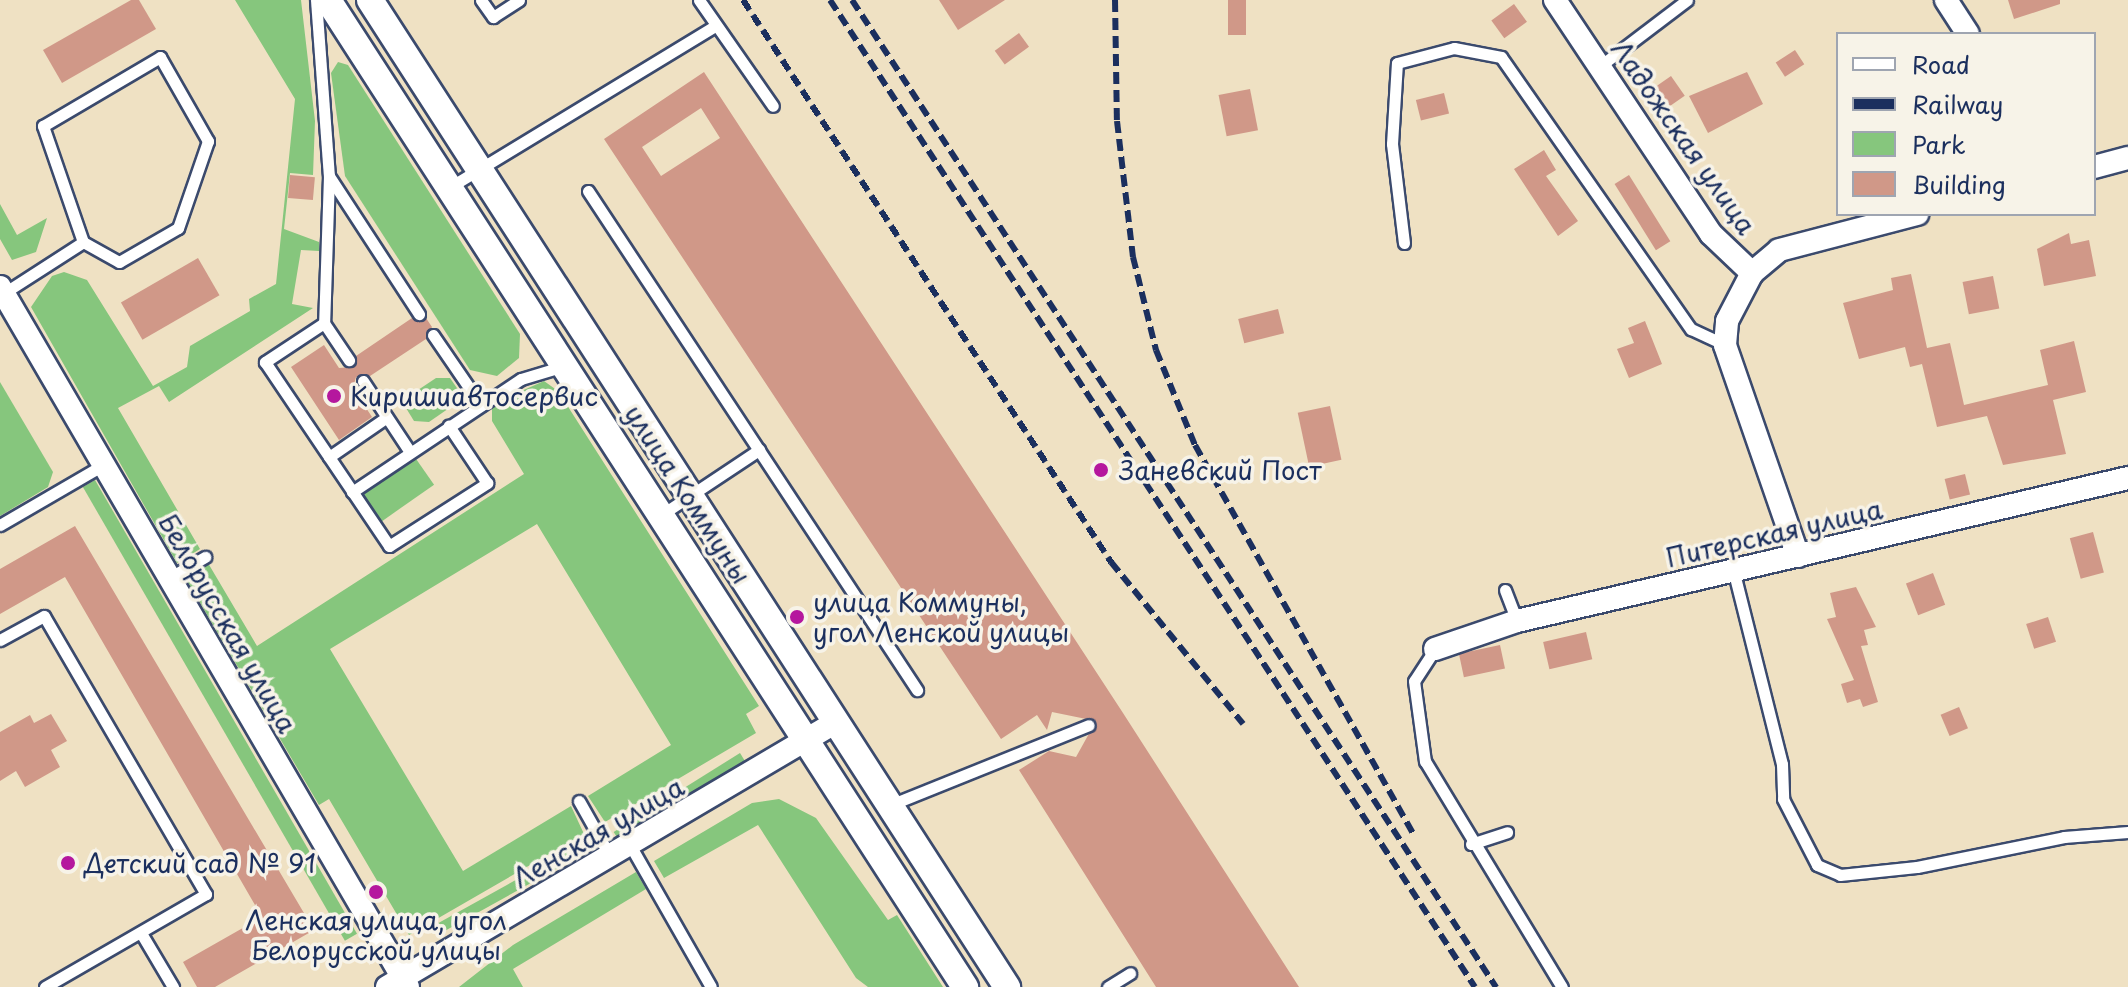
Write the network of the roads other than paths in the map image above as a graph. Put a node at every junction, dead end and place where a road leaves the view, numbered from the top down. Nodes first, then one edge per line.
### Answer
1 (316, 0) edge
2 (328, 0) edge
3 (370, 0) edge
4 (481, 0) edge
5 (519, 0) edge
6 (699, 0) edge
7 (1555, 0) edge
8 (1687, 0) edge
9 (1946, 0) edge
10 (716, 25) junction
11 (1967, 32) edge
12 (1600, 66) junction
13 (773, 106) dead end
14 (2128, 158) edge
15 (2096, 166) edge
16 (479, 169) junction
17 (329, 176) junction
18 (449, 188) junction
19 (588, 191) dead end
20 (1909, 216) edge
21 (83, 242) junction
22 (1404, 243) dead end
23 (1752, 273) junction
24 (2, 290) edge
25 (419, 314) dead end
26 (324, 323) junction
27 (433, 335) dead end
28 (1725, 345) junction
29 (349, 360) dead end
30 (565, 366) junction
31 (363, 381) dead end
32 (481, 405) junction
33 (387, 417) junction
34 (449, 426) junction
35 (759, 450) junction
36 (410, 452) junction
37 (329, 457) junction
38 (103, 465) junction
39 (2128, 478) edge
40 (352, 492) junction
41 (690, 496) junction
42 (661, 515) junction
43 (0, 525) edge
44 (1798, 556) junction
45 (205, 557) dead end
46 (1734, 573) junction
47 (169, 578) junction
48 (1505, 590) dead end
49 (1517, 621) junction
50 (0, 640) edge
51 (1435, 649) joint
52 (917, 690) dead end
53 (836, 722) junction
54 (1089, 725) dead end
55 (804, 742) junction
56 (579, 801) dead end
57 (890, 805) junction
58 (1507, 832) dead end
59 (2128, 832) edge
60 (1471, 844) junction
61 (630, 845) junction
62 (610, 857) junction
63 (141, 933) junction
64 (1130, 973) dead end
65 (399, 984) edge
66 (45, 987) edge
67 (173, 987) edge
68 (711, 987) edge
69 (965, 987) edge
70 (1007, 987) edge
71 (1108, 987) edge
72 (1562, 987) edge

1 - 17 lane
2 - 18 street, улица Коммуны
3 - 16 street, улица Коммуны
4 - 5 lane
6 - 10 lane
7 - 12 street, Ладожская улица
8 - 12 lane
9 - 11 street
10 - 13 lane
10 - 16 lane
12 - 23 street, Ладожская улица
14 - 15 street
16 - 18 lane
16 - 41 street, улица Коммуны
17 - 25 lane
17 - 26 lane
18 - 30 street, улица Коммуны
19 - 35 lane
20 - 23 street, Ладожская улица
21 - 21 lane
21 - 24 lane
22 - 28 lane
23 - 28 street
24 - 38 street, Белорусская улица
26 - 29 lane
26 - 37 lane
27 - 32 lane
28 - 44 street
30 - 32 lane
30 - 42 street, улица Коммуны
31 - 33 lane
32 - 34 lane
33 - 36 lane
33 - 37 lane
34 - 36 lane
34 - 40 lane
35 - 41 lane
35 - 52 lane
36 - 40 lane
37 - 40 lane
38 - 43 lane
38 - 47 street, Белорусская улица
39 - 44 street, Питерская улица
41 - 42 lane
41 - 53 street, улица Коммуны
42 - 55 street, улица Коммуны
44 - 46 street, Питерская улица
45 - 47 lane
46 - 49 street, Питерская улица
46 - 59 lane
47 - 65 street, Белорусская улица
48 - 49 lane
49 - 51 street, Питерская улица
50 - 63 lane
51 - 60 lane
53 - 55 street, Ленская улица
53 - 57 street, улица Коммуны
54 - 57 lane
55 - 61 street, Ленская улица
55 - 69 street, улица Коммуны
56 - 62 lane
57 - 70 street, улица Коммуны
58 - 60 lane
60 - 72 lane
61 - 62 street, Ленская улица
61 - 68 lane
62 - 65 street, Ленская улица
63 - 66 lane
63 - 67 lane
64 - 71 lane

